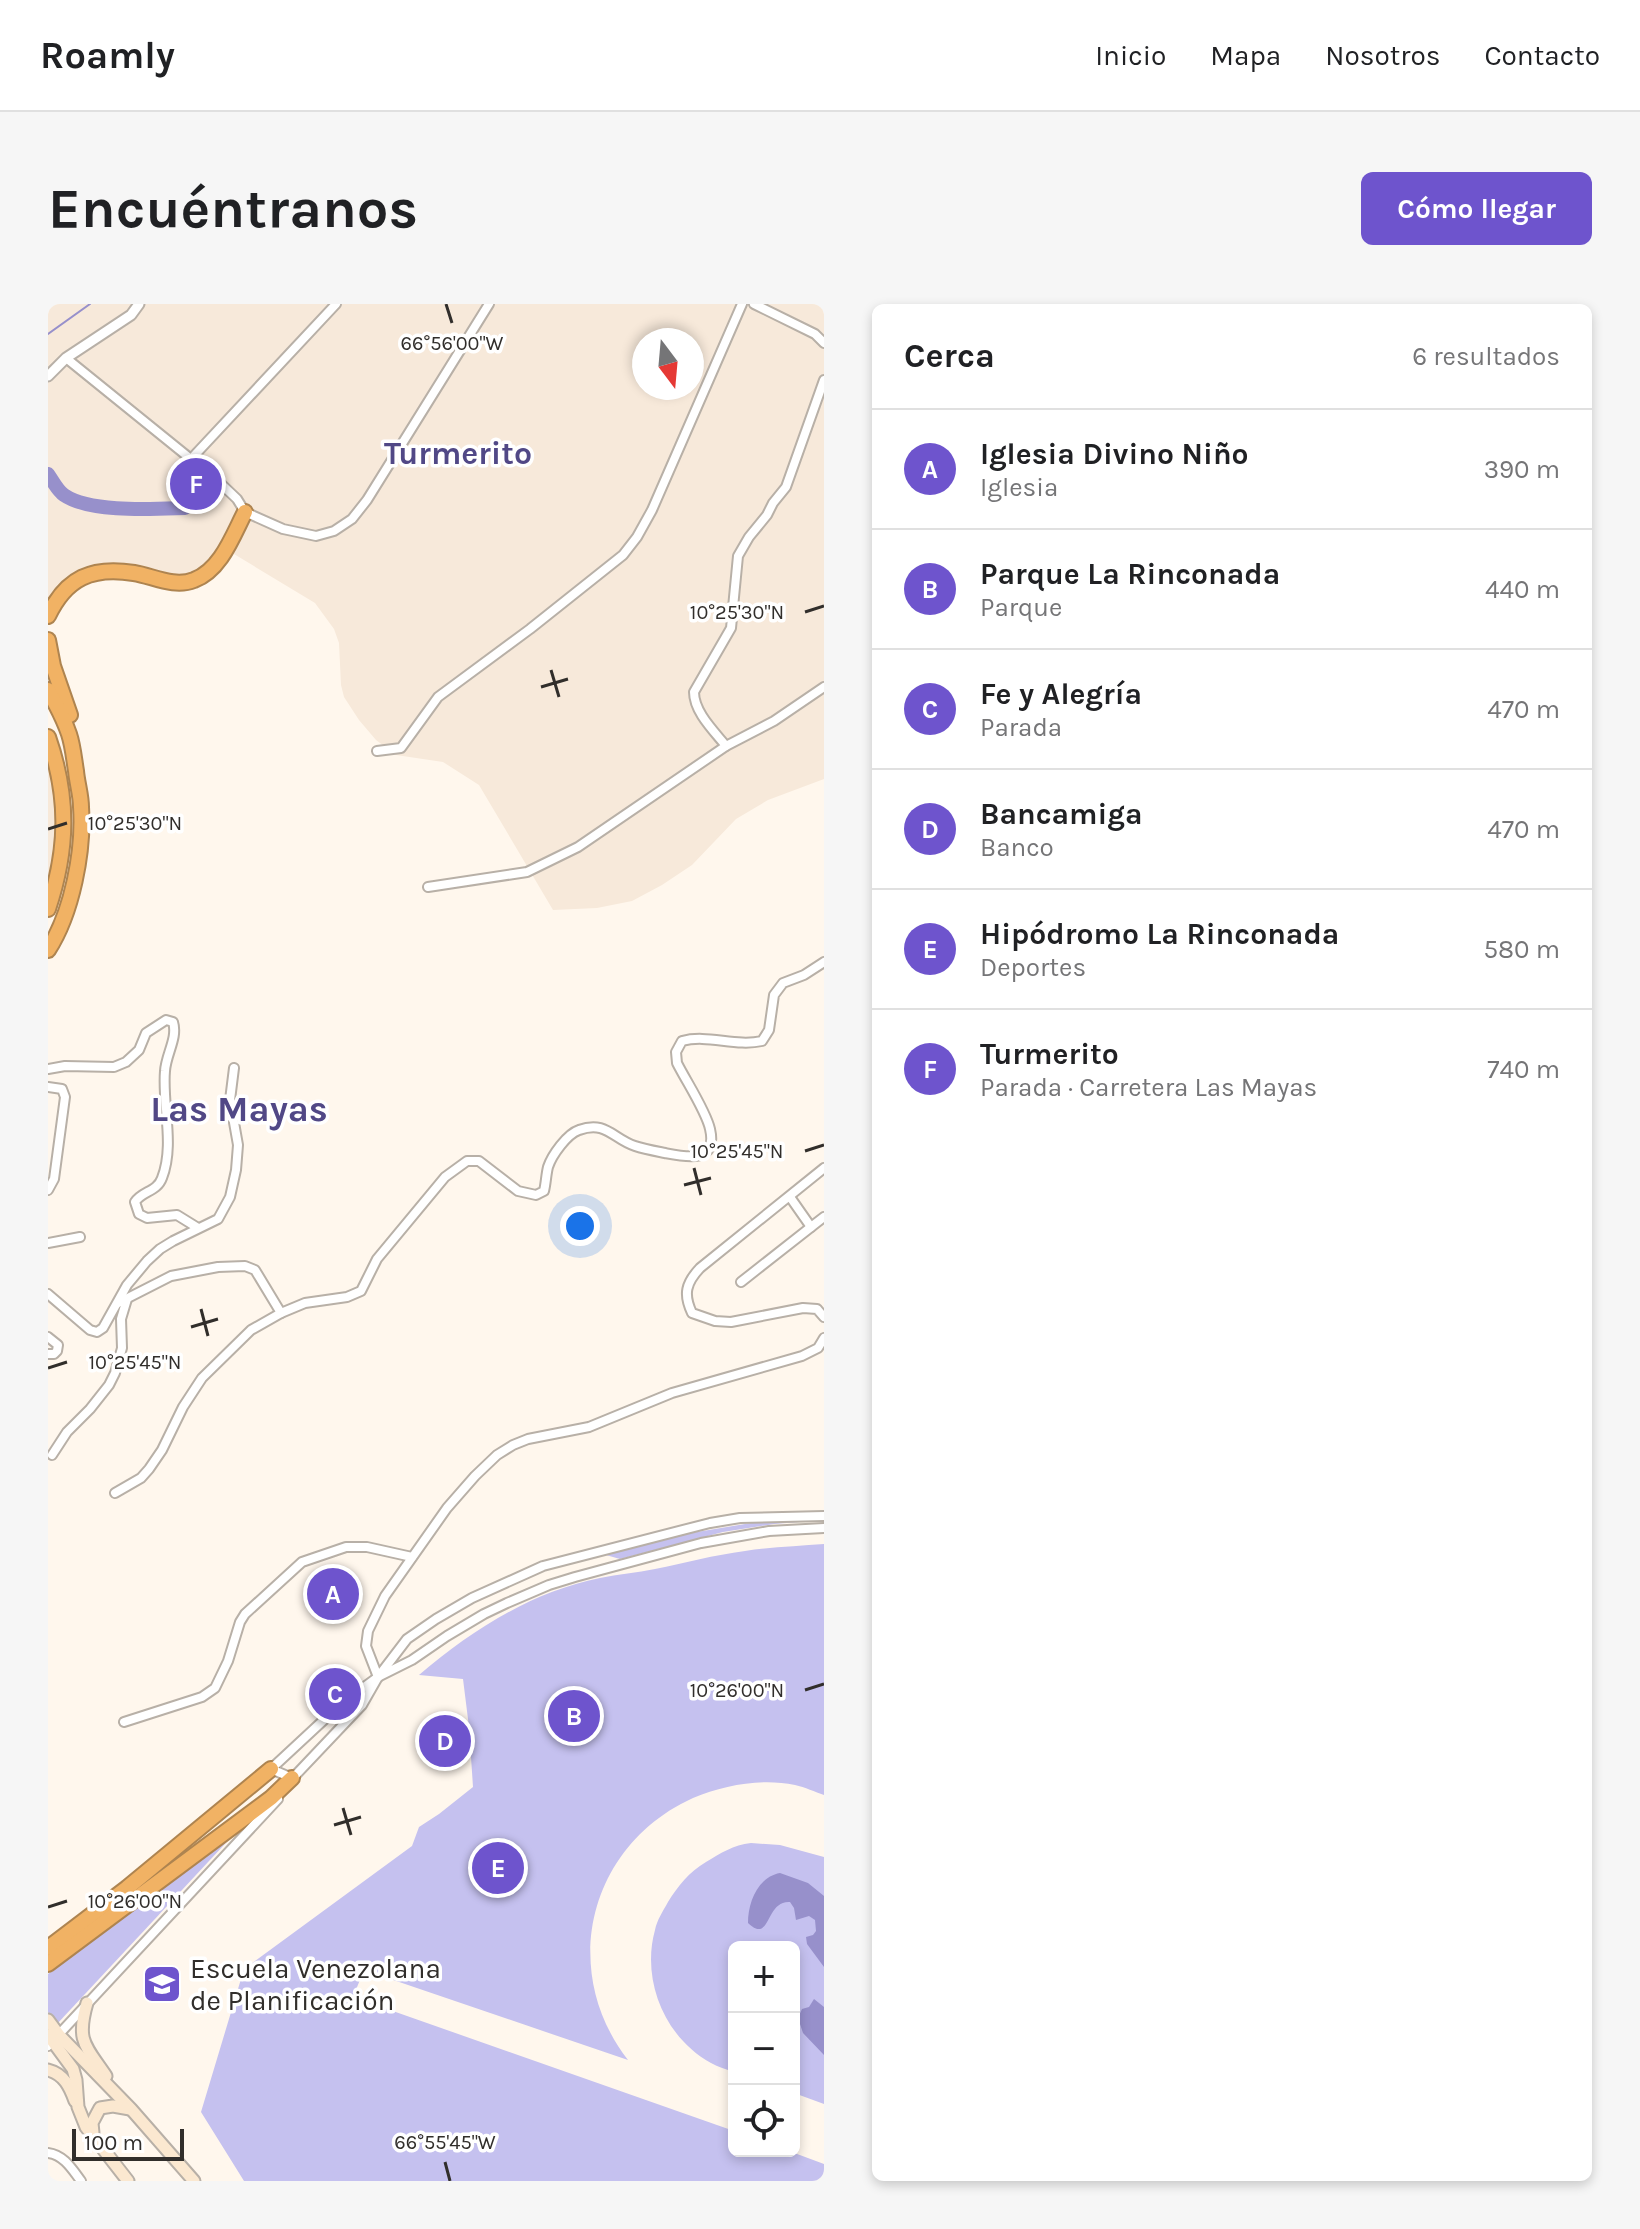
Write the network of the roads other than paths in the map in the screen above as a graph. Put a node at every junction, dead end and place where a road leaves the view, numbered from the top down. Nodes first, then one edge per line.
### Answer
1 (139, 304) edge
2 (336, 304) edge
3 (489, 304) edge
4 (742, 304) edge
5 (754, 304) edge
6 (824, 343) edge
7 (66, 358) junction
8 (48, 376) edge
9 (824, 380) edge
10 (191, 459) junction
11 (245, 512) junction
12 (48, 616) edge
13 (48, 640) edge
14 (824, 687) edge
15 (48, 690) edge
16 (48, 737) edge
17 (726, 746) junction
18 (377, 751) dead end
19 (81, 804) junction
20 (428, 887) dead end
21 (48, 909) edge
22 (48, 950) edge
23 (824, 962) edge
24 (234, 1068) dead end
25 (48, 1069) edge
26 (48, 1087) edge
27 (824, 1168) edge
28 (48, 1190) edge
29 (790, 1197) junction
30 (824, 1217) edge
31 (811, 1227) junction
32 (198, 1228) junction
33 (80, 1237) dead end
34 (48, 1243) edge
35 (741, 1282) dead end
36 (48, 1294) edge
37 (127, 1298) junction
38 (117, 1304) junction
39 (281, 1313) junction
40 (824, 1317) edge
41 (48, 1337) edge
42 (824, 1338) edge
43 (48, 1354) edge
44 (52, 1455) dead end
45 (115, 1493) dead end
46 (824, 1516) edge
47 (824, 1528) edge
48 (412, 1557) junction
49 (378, 1677) junction
50 (124, 1722) dead end
51 (271, 1769) junction
52 (292, 1778) junction
53 (48, 1948) edge
54 (48, 1964) edge
55 (87, 2003) junction
56 (48, 2020) edge
57 (52, 2039) edge
58 (48, 2070) edge
59 (113, 2091) junction
60 (78, 2107) junction
61 (131, 2109) junction
62 (94, 2139) junction
63 (48, 2153) edge
64 (81, 2181) edge
65 (128, 2181) edge
66 (194, 2181) edge

1 - 7 street
2 - 10 street
3 - 11 street
4 - 18 street
5 - 6 street
7 - 8 street
7 - 10 street
9 - 17 street
10 - 11 street
11 - 12 highway
13 - 19 highway
14 - 17 street
15 - 19 highway
16 - 21 highway
17 - 20 street
19 - 22 highway
23 - 39 street
24 - 32 street
25 - 32 street
26 - 28 street
27 - 29 street
29 - 31 street
29 - 40 street
30 - 31 street
31 - 35 street
32 - 38 street
33 - 34 street
36 - 38 street
37 - 38 street
37 - 39 street
37 - 44 street
39 - 45 street
41 - 43 street
42 - 48 street
46 - 49 street
47 - 49 street
48 - 49 street
48 - 50 street
49 - 51 street
49 - 52 street
51 - 52 street
51 - 53 highway
52 - 54 highway
52 - 55 street
55 - 57 street
55 - 59 main road
56 - 57 main road
57 - 59 main road
57 - 60 main road
58 - 60 main road
59 - 61 main road
60 - 62 main road
61 - 62 main road
61 - 66 main road
62 - 65 main road
63 - 64 street

